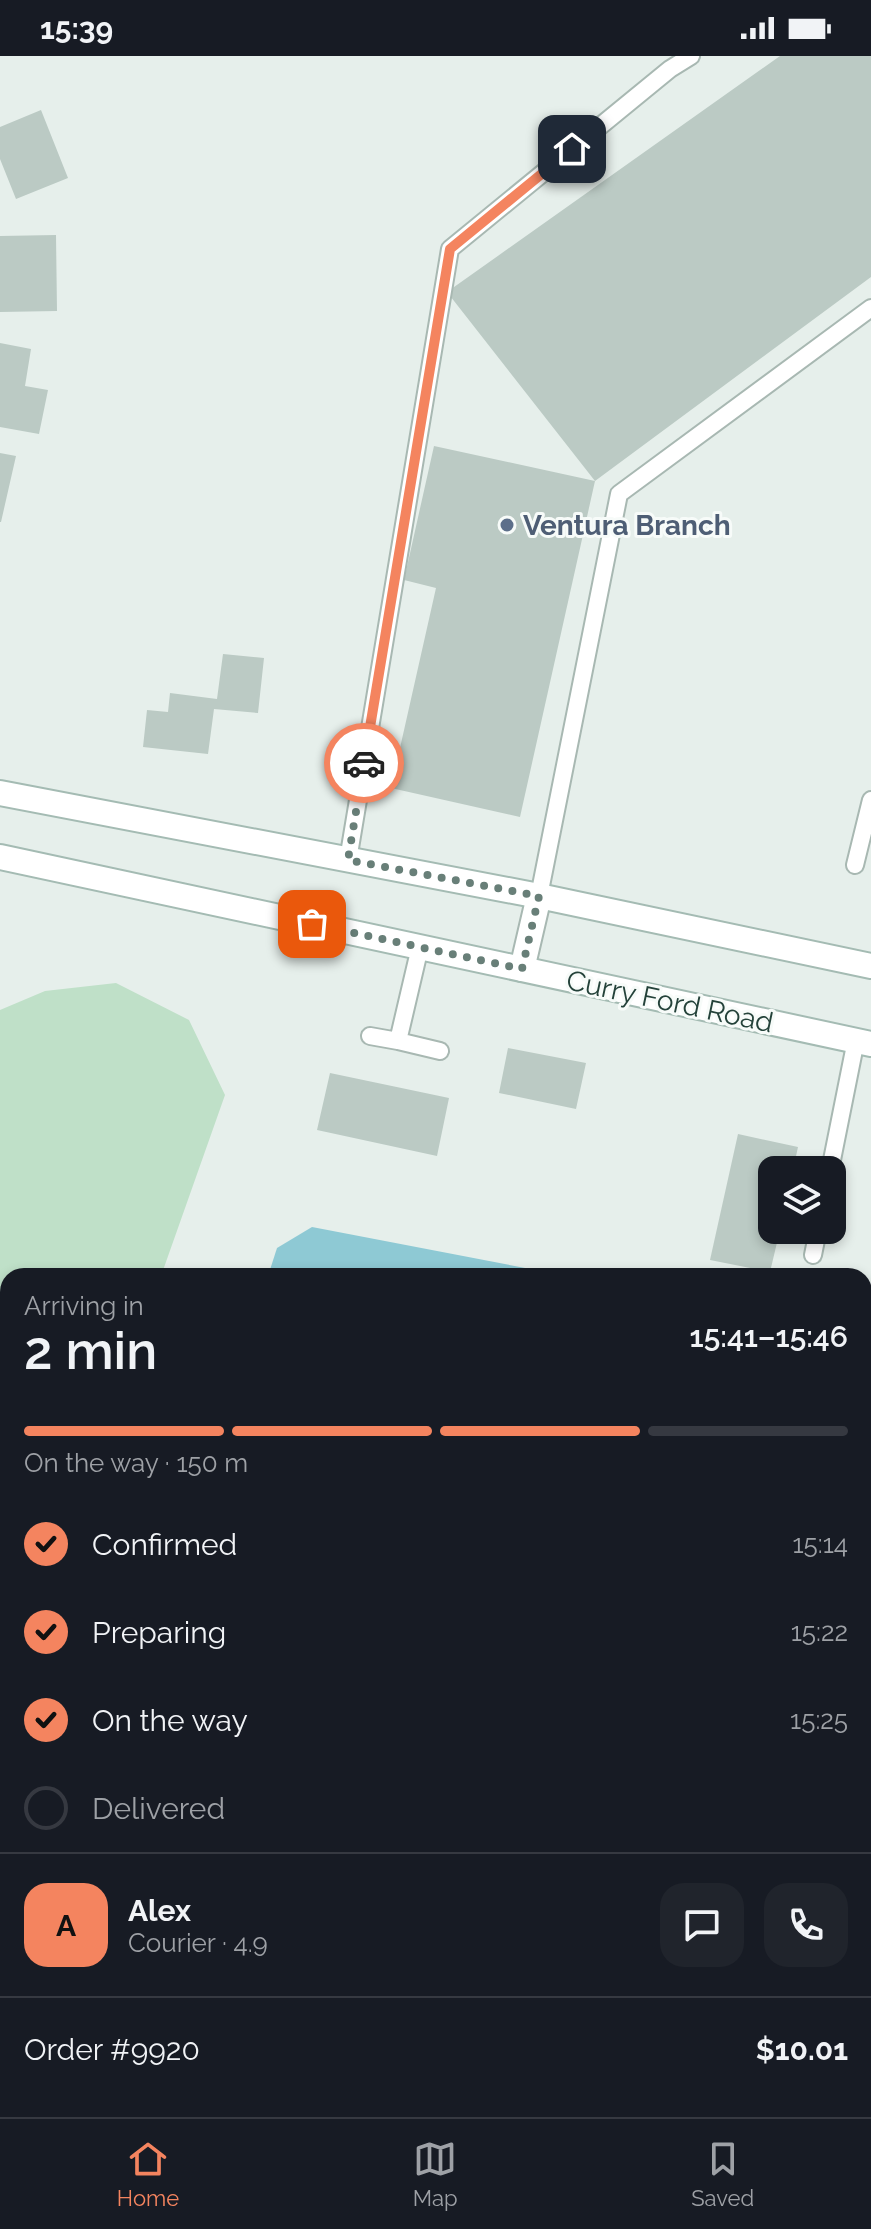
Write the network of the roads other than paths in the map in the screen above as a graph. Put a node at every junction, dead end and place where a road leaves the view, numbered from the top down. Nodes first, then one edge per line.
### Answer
1 (691, 56) edge
2 (871, 308) edge
3 (0, 793) edge
4 (871, 800) edge
5 (0, 857) edge
6 (348, 860) junction
7 (855, 865) dead end
8 (539, 896) junction
9 (420, 947) junction
10 (871, 966) edge
11 (522, 969) junction
12 (370, 1036) dead end
13 (398, 1041) junction
14 (863, 1042) edge
15 (440, 1051) dead end
16 (834, 1156) edge
17 (815, 1244) edge
18 (813, 1255) dead end

1 - 6 lane
2 - 8 lane
3 - 6 street
4 - 7 lane
5 - 9 street, Curry Ford Road
6 - 8 street
8 - 10 street
8 - 11 street
9 - 11 street, Curry Ford Road
9 - 13 lane
11 - 14 street, Curry Ford Road
12 - 13 lane
13 - 15 lane
14 - 16 lane
17 - 18 lane

